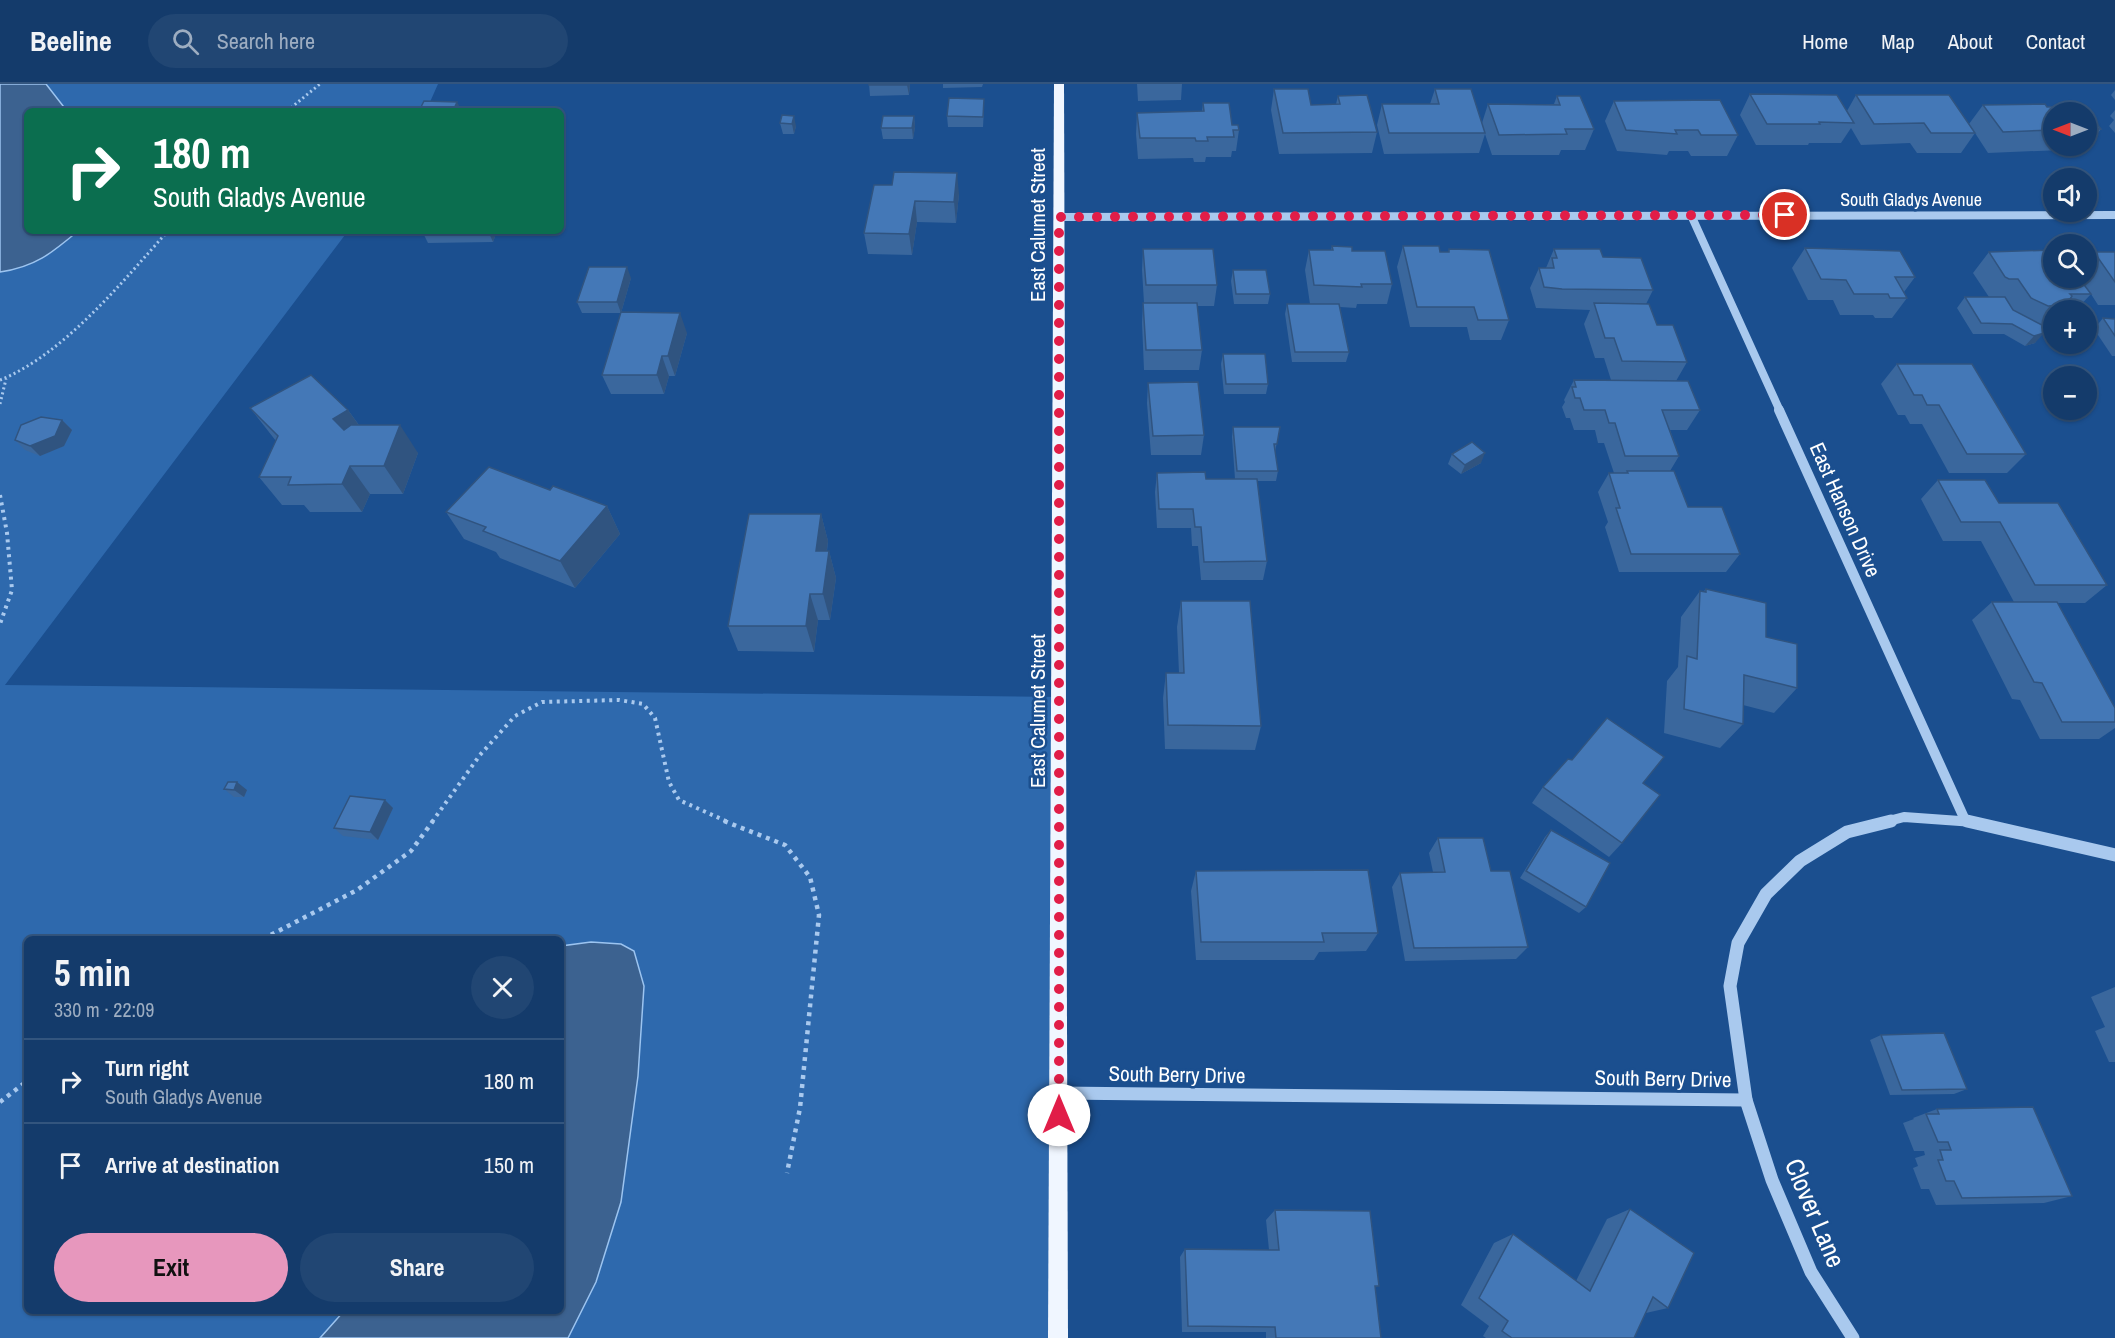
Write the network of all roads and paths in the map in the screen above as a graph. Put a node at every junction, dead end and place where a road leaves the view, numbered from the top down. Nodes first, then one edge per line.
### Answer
1 (320, 84) edge
2 (1059, 84) edge
3 (291, 108) edge
4 (1691, 215) junction
5 (2115, 215) edge
6 (1059, 217) junction
7 (165, 234) edge
8 (6, 379) junction
9 (0, 380) edge
10 (0, 404) edge
11 (0, 495) edge
12 (0, 624) edge
13 (1965, 820) junction
14 (2115, 855) edge
15 (269, 936) edge
16 (24, 1083) edge
17 (1059, 1093) junction
18 (1746, 1100) junction
19 (0, 1102) edge
20 (788, 1173) dead end
21 (1058, 1338) edge
22 (1853, 1338) edge

1 - 3 path
2 - 6 main road, East Calumet Street
4 - 5 street, South Gladys Avenue
4 - 6 street, South Gladys Avenue
4 - 13 street, East Hanson Drive
6 - 17 main road, East Calumet Street
7 - 8 path
8 - 9 path
8 - 10 path
11 - 12 path
13 - 14 street, South Berry Drive
13 - 18 street, South Berry Drive
15 - 20 path
16 - 19 path
17 - 18 street, South Berry Drive
17 - 21 main road, East Calumet Street
18 - 22 street, Clover Lane

